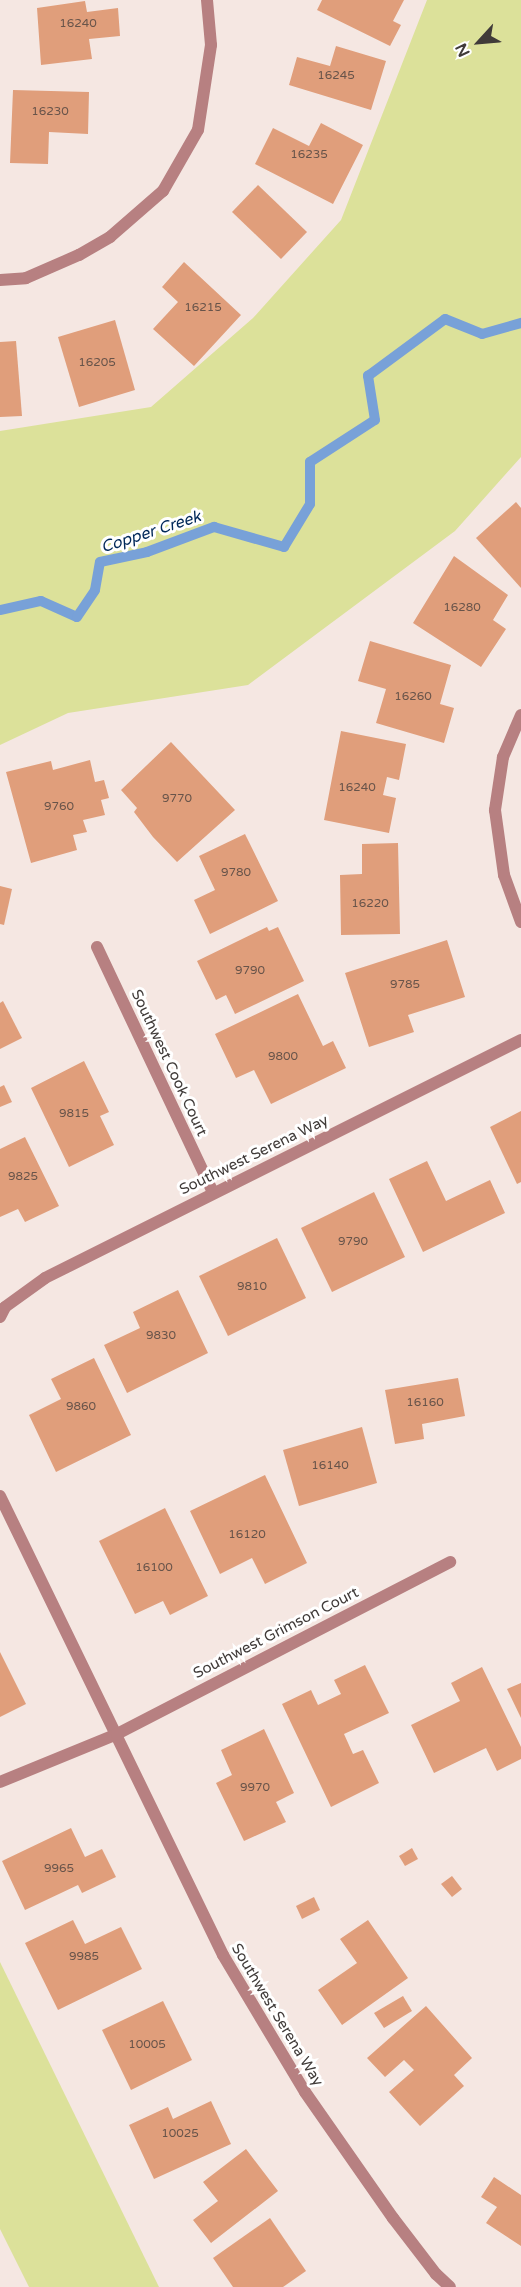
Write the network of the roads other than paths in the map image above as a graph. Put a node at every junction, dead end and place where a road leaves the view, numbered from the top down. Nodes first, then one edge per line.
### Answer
1 (207, 0) edge
2 (0, 280) edge
3 (521, 715) edge
4 (521, 922) edge
5 (97, 947) dead end
6 (521, 1040) edge
7 (213, 1192) junction
8 (2, 1310) edge
9 (0, 1496) edge
10 (450, 1562) dead end
11 (117, 1734) junction
12 (0, 1782) edge
13 (450, 2287) edge

1 - 2 street
3 - 4 street
5 - 7 street, Southwest Cook Court
6 - 7 street, Southwest Serena Way
7 - 8 street, Southwest Serena Way
9 - 11 street, Southwest Serena Way
10 - 11 street, Southwest Grimson Court
11 - 12 street
11 - 13 street, Southwest Serena Way

